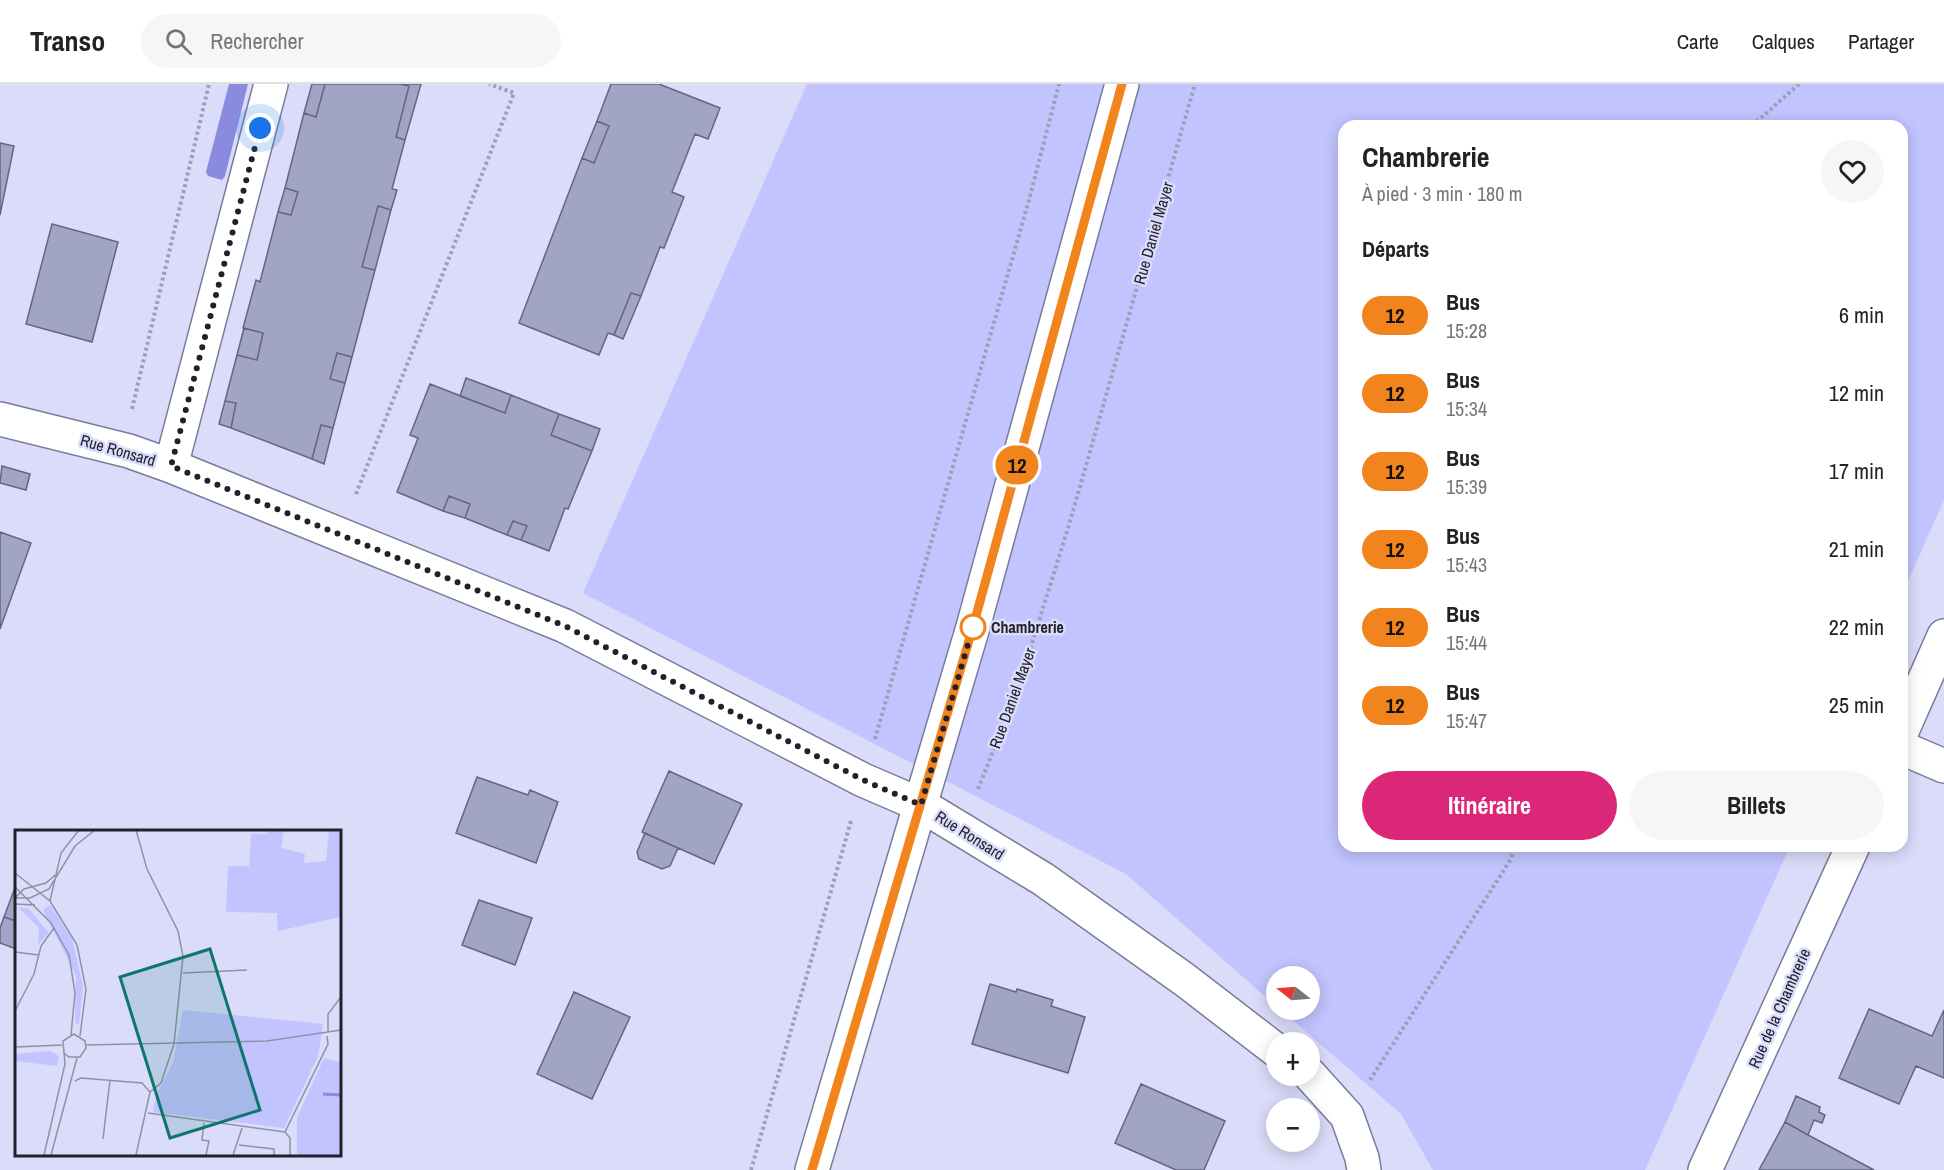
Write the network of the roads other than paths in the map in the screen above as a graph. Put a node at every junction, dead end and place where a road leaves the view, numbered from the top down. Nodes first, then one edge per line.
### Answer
1 (272, 84) edge
2 (1122, 84) edge
3 (0, 419) edge
4 (171, 466) junction
5 (1944, 636) edge
6 (1908, 717) edge
7 (1908, 751) edge
8 (1944, 766) edge
9 (921, 805) junction
10 (1850, 852) edge
11 (1266, 1042) edge
12 (1320, 1086) edge
13 (812, 1170) edge
14 (1364, 1170) edge
15 (1705, 1170) edge

1 - 4 street
2 - 9 street
3 - 4 street, Rue Ronsard
4 - 9 street, Rue Ronsard
5 - 6 street
7 - 8 street
9 - 11 street, Rue Ronsard
9 - 13 street
10 - 15 street, Rue de la Chambrerie
12 - 14 street

